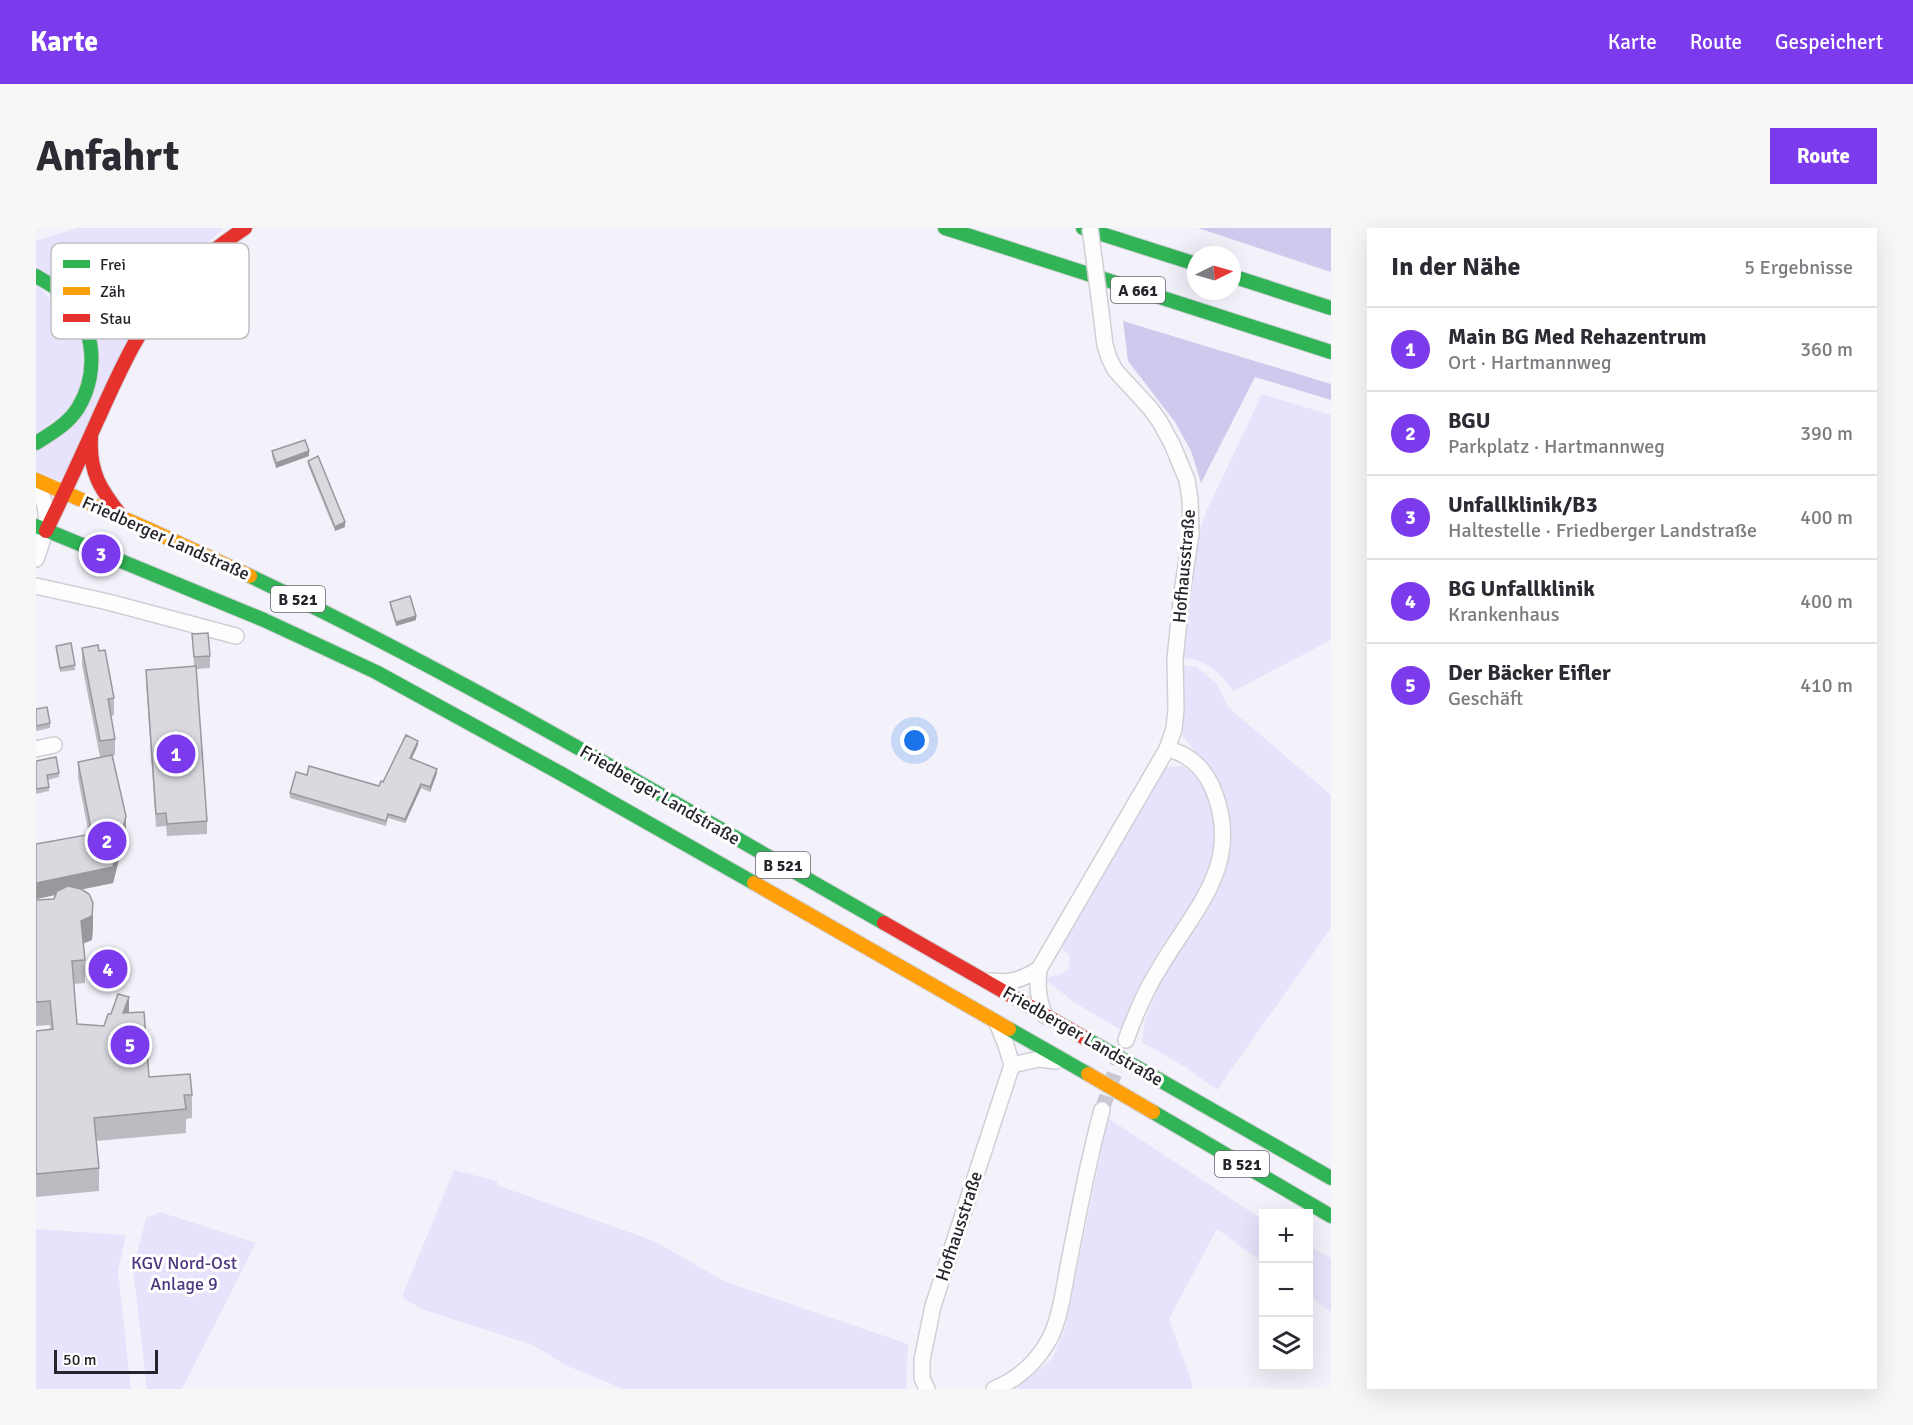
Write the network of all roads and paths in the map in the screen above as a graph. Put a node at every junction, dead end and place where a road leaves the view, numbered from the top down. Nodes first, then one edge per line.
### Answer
1 (245, 228) edge
2 (945, 228) edge
3 (1083, 228) edge
4 (1090, 228) edge
5 (223, 243) edge
6 (1187, 261) edge
7 (36, 276) edge
8 (1241, 279) edge
9 (51, 286) edge
10 (1331, 308) edge
11 (89, 339) edge
12 (137, 339) edge
13 (1331, 352) edge
14 (92, 432) junction
15 (36, 443) edge
16 (36, 480) edge
17 (36, 487) edge
18 (64, 492) junction
19 (86, 501) junction
20 (43, 516) edge
21 (122, 517) junction
22 (36, 559) edge
23 (36, 586) edge
24 (236, 636) dead end
25 (54, 745) dead end
26 (1167, 748) junction
27 (36, 749) edge
28 (1039, 969) junction
29 (985, 980) junction
30 (1045, 1016) junction
31 (997, 1023) junction
32 (1126, 1040) tunnel mouth
33 (1064, 1061) junction
34 (1012, 1065) junction
35 (1102, 1110) tunnel mouth
36 (1331, 1178) edge
37 (1331, 1215) edge
38 (927, 1389) edge
39 (994, 1389) edge

1 - 5 main road
2 - 13 main road, A 661
3 - 6 main road, A 661
4 - 26 street, Hofhausstraße, bridge
7 - 9 main road
8 - 10 main road
11 - 15 main road
12 - 14 main road
14 - 18 main road
14 - 21 main road
16 - 18 main road, Friedberger Landstraße / B 521
17 - 20 street
18 - 19 main road, Friedberger Landstraße / B 521
18 - 20 main road
19 - 20 street
19 - 21 main road, Friedberger Landstraße / B 521
20 - 22 street
20 - 31 main road, Friedberger Landstraße / B 521
21 - 29 main road, Friedberger Landstraße / B 521
23 - 24 street
25 - 27 street
26 - 28 street, Hofhausstraße
26 - 32 street
28 - 29 street
28 - 30 street, Hofhausstraße
29 - 30 main road, Friedberger Landstraße / B 521
30 - 36 main road, Friedberger Landstraße / B 521, bridge
31 - 33 main road, Friedberger Landstraße / B 521
31 - 34 street
33 - 34 street
33 - 37 main road, Friedberger Landstraße / B 521, bridge
34 - 38 street, Hofhausstraße
35 - 39 street

